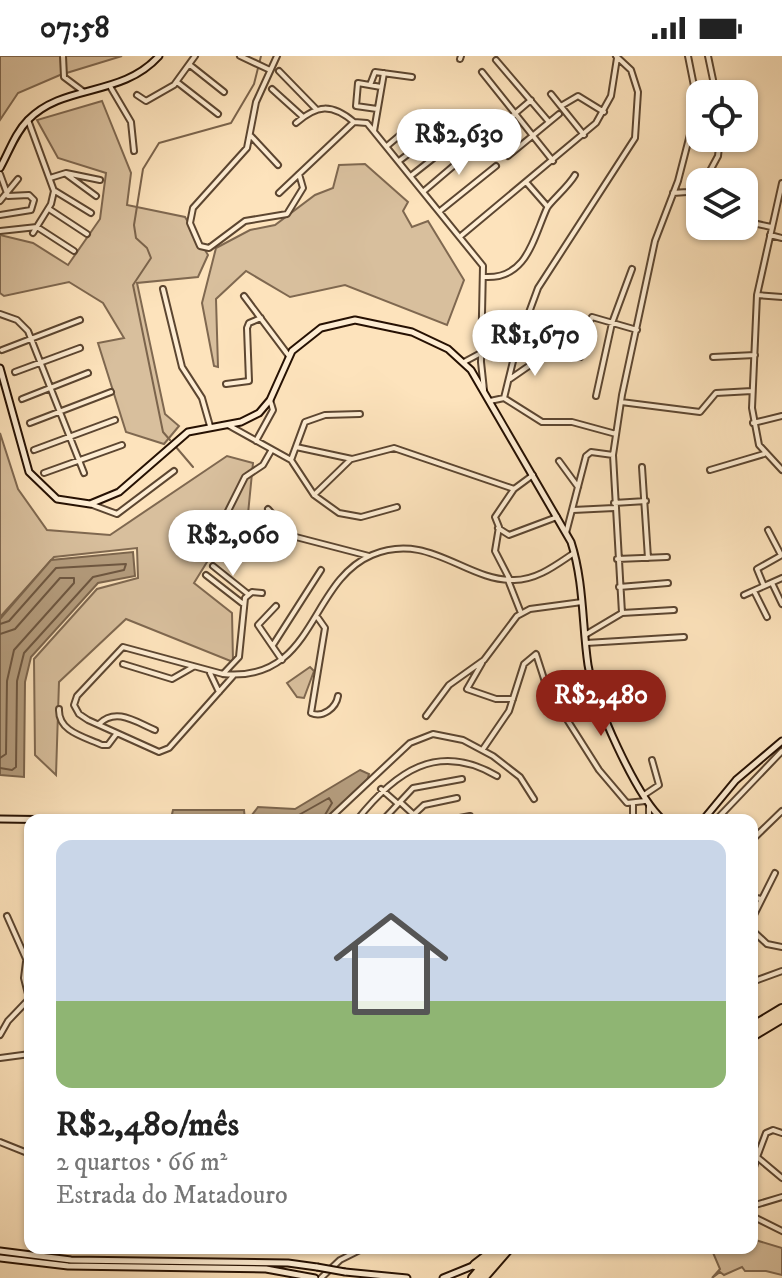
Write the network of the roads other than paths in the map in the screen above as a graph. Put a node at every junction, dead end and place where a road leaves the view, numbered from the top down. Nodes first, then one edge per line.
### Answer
1 (63, 56) edge
2 (159, 56) edge
3 (240, 56) edge
4 (277, 56) edge
5 (689, 56) edge
6 (708, 56) edge
7 (194, 57) edge
8 (617, 57) edge
9 (496, 60) dead end
10 (190, 65) junction
11 (270, 70) junction
12 (279, 71) dead end
13 (482, 72) dead end
14 (384, 73) junction
15 (412, 77) dead end
16 (713, 80) edge
17 (177, 82) junction
18 (370, 85) junction
19 (381, 87) junction
20 (111, 88) junction
21 (272, 89) dead end
22 (224, 92) dead end
23 (86, 93) junction
24 (551, 94) dead end
25 (137, 95) dead end
26 (531, 100) junction
27 (561, 106) junction
28 (316, 109) junction
29 (377, 109) junction
30 (604, 112) junction
31 (516, 113) junction
32 (218, 114) dead end
33 (559, 114) dead end
34 (303, 117) junction
35 (28, 120) junction
36 (354, 122) junction
37 (549, 122) junction
38 (296, 123) dead end
39 (413, 124) dead end
40 (374, 131) junction
41 (534, 135) junction
42 (584, 135) junction
43 (251, 136) junction
44 (428, 139) dead end
45 (387, 146) junction
46 (445, 149) dead end
47 (134, 151) dead end
48 (508, 156) dead end
49 (399, 161) junction
50 (553, 161) junction
51 (278, 165) dead end
52 (496, 166) dead end
53 (0, 168) edge
54 (65, 173) junction
55 (0, 174) edge
56 (299, 174) junction
57 (575, 175) dead end
58 (411, 176) junction
59 (50, 178) junction
60 (18, 179) dead end
61 (100, 180) dead end
62 (526, 182) junction
63 (782, 183) edge
64 (54, 191) junction
65 (424, 191) junction
66 (686, 192) edge
67 (279, 193) dead end
68 (673, 193) junction
69 (8, 196) junction
70 (96, 196) dead end
71 (0, 201) edge
72 (547, 206) junction
73 (48, 209) junction
74 (440, 211) junction
75 (91, 213) dead end
76 (0, 215) edge
77 (758, 224) edge
78 (37, 227) junction
79 (771, 227) junction
80 (0, 231) edge
81 (33, 233) dead end
82 (87, 234) dead end
83 (462, 235) junction
84 (770, 235) junction
85 (782, 238) edge
86 (74, 251) dead end
87 (632, 269) dead end
88 (485, 277) junction
89 (163, 289) dead end
90 (757, 295) junction
91 (244, 296) dead end
92 (782, 297) edge
93 (0, 314) edge
94 (261, 318) junction
95 (80, 320) dead end
96 (612, 323) junction
97 (637, 330) junction
98 (32, 338) junction
99 (80, 348) dead end
100 (2, 350) edge
101 (481, 352) junction
102 (549, 352) dead end
103 (755, 355) junction
104 (289, 356) junction
105 (580, 357) dead end
106 (713, 357) dead end
107 (464, 362) junction
108 (42, 363) junction
109 (0, 368) edge
110 (15, 372) dead end
111 (88, 373) dead end
112 (509, 381) junction
113 (226, 384) dead end
114 (51, 387) junction
115 (752, 391) junction
116 (111, 392) dead end
117 (485, 392) junction
118 (596, 396) dead end
119 (504, 398) junction
120 (22, 399) dead end
121 (270, 400) junction
122 (490, 401) junction
123 (621, 402) junction
124 (61, 411) junction
125 (360, 414) dead end
126 (782, 416) edge
127 (115, 420) dead end
128 (30, 423) dead end
129 (752, 423) junction
130 (226, 424) junction
131 (210, 426) junction
132 (616, 434) junction
133 (71, 436) junction
134 (256, 442) junction
135 (122, 445) dead end
136 (296, 447) junction
137 (34, 450) dead end
138 (271, 451) junction
139 (764, 454) junction
140 (613, 455) junction
141 (351, 459) junction
142 (80, 460) junction
143 (291, 460) junction
144 (559, 461) dead end
145 (642, 467) dead end
146 (710, 470) dead end
147 (782, 470) edge
148 (174, 471) dead end
149 (44, 473) dead end
150 (84, 473) dead end
151 (533, 475) junction
152 (578, 487) junction
153 (514, 489) junction
154 (314, 495) junction
155 (646, 501) junction
156 (90, 504) junction
157 (614, 506) junction
158 (397, 507) dead end
159 (268, 509) dead end
160 (573, 510) junction
161 (557, 517) junction
162 (498, 528) junction
163 (768, 530) dead end
164 (566, 533) junction
165 (238, 544) dead end
166 (574, 553) junction
167 (369, 556) junction
168 (782, 556) edge
169 (667, 557) dead end
170 (648, 558) junction
171 (617, 559) junction
172 (213, 566) dead end
173 (321, 570) dead end
174 (206, 575) dead end
175 (782, 578) edge
176 (509, 580) junction
177 (668, 583) dead end
178 (772, 583) junction
179 (764, 586) junction
180 (619, 587) junction
181 (754, 591) junction
182 (262, 593) dead end
183 (248, 594) junction
184 (744, 595) dead end
185 (582, 602) junction
186 (242, 603) junction
187 (782, 604) edge
188 (276, 606) dead end
189 (674, 610) dead end
190 (521, 613) junction
191 (622, 613) junction
192 (767, 617) dead end
193 (317, 618) junction
194 (585, 635) junction
195 (684, 637) dead end
196 (586, 643) junction
197 (273, 645) junction
198 (282, 660) junction
199 (484, 660) junction
200 (123, 664) dead end
201 (193, 667) junction
202 (210, 672) junction
203 (223, 674) junction
204 (234, 675) junction
205 (219, 692) junction
206 (338, 696) dead end
207 (513, 699) junction
208 (59, 709) dead end
209 (426, 716) dead end
210 (99, 724) junction
211 (155, 730) dead end
212 (117, 733) junction
213 (782, 741) edge
214 (483, 749) junction
215 (782, 751) edge
216 (652, 760) dead end
217 (497, 776) dead end
218 (462, 779) dead end
219 (381, 789) junction
220 (457, 798) dead end
221 (534, 799) dead end
222 (645, 801) junction
223 (398, 802) junction
224 (633, 804) junction
225 (782, 811) edge
226 (0, 812) edge
227 (335, 814) edge
228 (362, 814) edge
229 (388, 814) edge
230 (413, 814) joint
231 (633, 814) edge
232 (648, 814) edge
233 (657, 814) edge
234 (708, 814) edge
235 (722, 814) edge
236 (8, 817) junction
237 (24, 818) edge
238 (0, 819) edge
239 (758, 834) edge
240 (775, 873) dead end
241 (758, 898) edge
242 (761, 899) junction
243 (758, 906) edge
244 (7, 916) dead end
245 (758, 936) edge
246 (782, 947) edge
247 (24, 952) edge
248 (782, 971) edge
249 (758, 980) edge
250 (24, 1005) edge
251 (782, 1009) edge
252 (782, 1018) edge
253 (758, 1023) edge
254 (1, 1031) edge
255 (758, 1032) edge
256 (24, 1055) edge
257 (0, 1058) edge
258 (782, 1133) edge
259 (0, 1142) edge
260 (24, 1151) edge
261 (758, 1154) edge
262 (758, 1158) edge
263 (782, 1178) edge
264 (782, 1197) edge
265 (758, 1204) edge
266 (758, 1219) edge
267 (782, 1231) edge
268 (0, 1251) edge
269 (352, 1254) edge
270 (489, 1254) edge
271 (492, 1254) edge
272 (504, 1254) edge
273 (0, 1258) edge
274 (475, 1265) joint
275 (313, 1277) edge
276 (321, 1278) edge
277 (407, 1278) edge
278 (443, 1278) edge
279 (473, 1278) edge
280 (483, 1278) edge

1 - 23 street
2 - 20 main road
3 - 11 street
4 - 11 street
5 - 68 street
6 - 16 street
7 - 10 street
8 - 30 street
8 - 112 street
9 - 26 street
10 - 17 street
10 - 22 street
11 - 43 street
12 - 28 street
13 - 31 street
14 - 15 street
14 - 18 street
14 - 19 street
17 - 25 street
17 - 32 street
18 - 19 street
18 - 29 street
19 - 29 street
20 - 23 main road
20 - 47 street
21 - 34 street
23 - 35 main road
24 - 27 street
26 - 31 street
26 - 37 street
27 - 30 street
27 - 42 street
28 - 34 street
28 - 36 street
29 - 40 street
30 - 42 street
31 - 41 street
31 - 65 street
33 - 37 street
34 - 38 street
35 - 53 main road
35 - 59 street
36 - 40 street
36 - 56 street
37 - 41 street
39 - 45 street
40 - 45 street
41 - 48 street
41 - 50 street
42 - 50 street
43 - 51 street
43 - 56 street
44 - 49 street
45 - 49 street
46 - 58 street
49 - 58 street
50 - 62 street
52 - 74 street
54 - 59 street
54 - 61 street
54 - 70 street
55 - 69 street
56 - 67 street
57 - 72 street
58 - 65 street
59 - 64 street
60 - 69 street
62 - 72 street
62 - 83 street
63 - 79 street
64 - 73 street
64 - 75 street
65 - 74 street
66 - 68 street
68 - 97 street
69 - 71 street
69 - 76 street
72 - 88 street
73 - 78 street
73 - 82 street
74 - 83 street
77 - 79 street
78 - 80 street
78 - 81 street
78 - 86 street
79 - 84 street
83 - 88 street
84 - 85 street
84 - 90 street
87 - 96 street
88 - 101 street
89 - 131 street
90 - 92 street
90 - 103 street
91 - 94 street
93 - 98 street
94 - 104 street
94 - 113 street
95 - 98 street
96 - 97 street
96 - 105 street
96 - 118 street
97 - 123 street
98 - 100 street
98 - 108 street
99 - 108 street
101 - 107 street
101 - 117 street
102 - 112 street
103 - 106 street
103 - 115 street
104 - 107 main road
104 - 121 main road
107 - 117 main road
108 - 110 street
108 - 114 street
109 - 156 main road
111 - 114 street
112 - 119 street
114 - 120 street
114 - 124 street
115 - 123 street
115 - 129 street
116 - 124 street
117 - 122 main road
119 - 122 street
119 - 132 street
121 - 130 main road
121 - 134 street
122 - 151 main road
123 - 132 street
124 - 128 street
124 - 133 street
125 - 136 street
126 - 129 street
127 - 133 street
129 - 139 street
130 - 131 main road
130 - 134 street
131 - 156 main road
132 - 140 street
133 - 137 street
133 - 142 street
134 - 138 street
135 - 142 street
136 - 141 street
136 - 143 street
138 - 143 street
138 - 165 street
139 - 146 street
139 - 147 street
140 - 152 street
140 - 157 street
141 - 153 street
141 - 154 street
142 - 149 street
142 - 150 street
143 - 154 street
144 - 152 street
145 - 155 street
148 - 156 street
151 - 153 street
151 - 161 main road
152 - 160 street
153 - 162 street
154 - 158 street
155 - 157 street
155 - 170 street
157 - 160 street
157 - 171 street
159 - 167 street
160 - 164 street
161 - 162 street
161 - 164 main road
162 - 176 street
163 - 168 street
164 - 166 main road
166 - 176 street
166 - 185 main road
167 - 176 street
167 - 193 street
168 - 179 street
169 - 170 street
170 - 171 street
171 - 180 street
172 - 183 street
173 - 197 street
174 - 186 street
175 - 178 street
176 - 190 street
177 - 180 street
178 - 179 street
178 - 187 street
179 - 181 street
180 - 191 street
181 - 184 street
181 - 192 street
182 - 183 street
183 - 186 street
185 - 190 street
185 - 194 main road
186 - 203 street
188 - 197 street
189 - 191 street
190 - 199 street
191 - 194 street
193 - 198 street
193 - 206 street
194 - 196 main road
195 - 196 street
196 - 222 main road
197 - 198 street
198 - 204 street
199 - 207 street
199 - 209 street
200 - 201 street
201 - 202 street
201 - 210 street
202 - 203 street
202 - 205 street
203 - 204 street
204 - 205 street
205 - 212 street
207 - 214 street
207 - 224 street
208 - 212 street
210 - 211 street
210 - 212 street
213 - 234 main road
214 - 221 street
214 - 227 street
215 - 235 street
216 - 222 street
217 - 219 street
218 - 223 street
219 - 223 street
219 - 228 street
220 - 230 street
222 - 224 street
222 - 232 street
222 - 233 main road
223 - 229 street
223 - 230 street
224 - 231 street
225 - 239 street
226 - 236 main road
236 - 237 main road
236 - 238 main road
240 - 242 street
241 - 242 street
242 - 243 street
244 - 247 street
245 - 246 street
248 - 249 street
250 - 254 street
251 - 253 highway
252 - 255 highway
256 - 257 street
258 - 261 street
259 - 260 street
262 - 263 street
264 - 265 street
266 - 267 street
268 - 277 main road, bridge
269 - 276 street
270 - 274 highway
271 - 279 highway
272 - 280 highway
273 - 275 main road
274 - 278 main road

